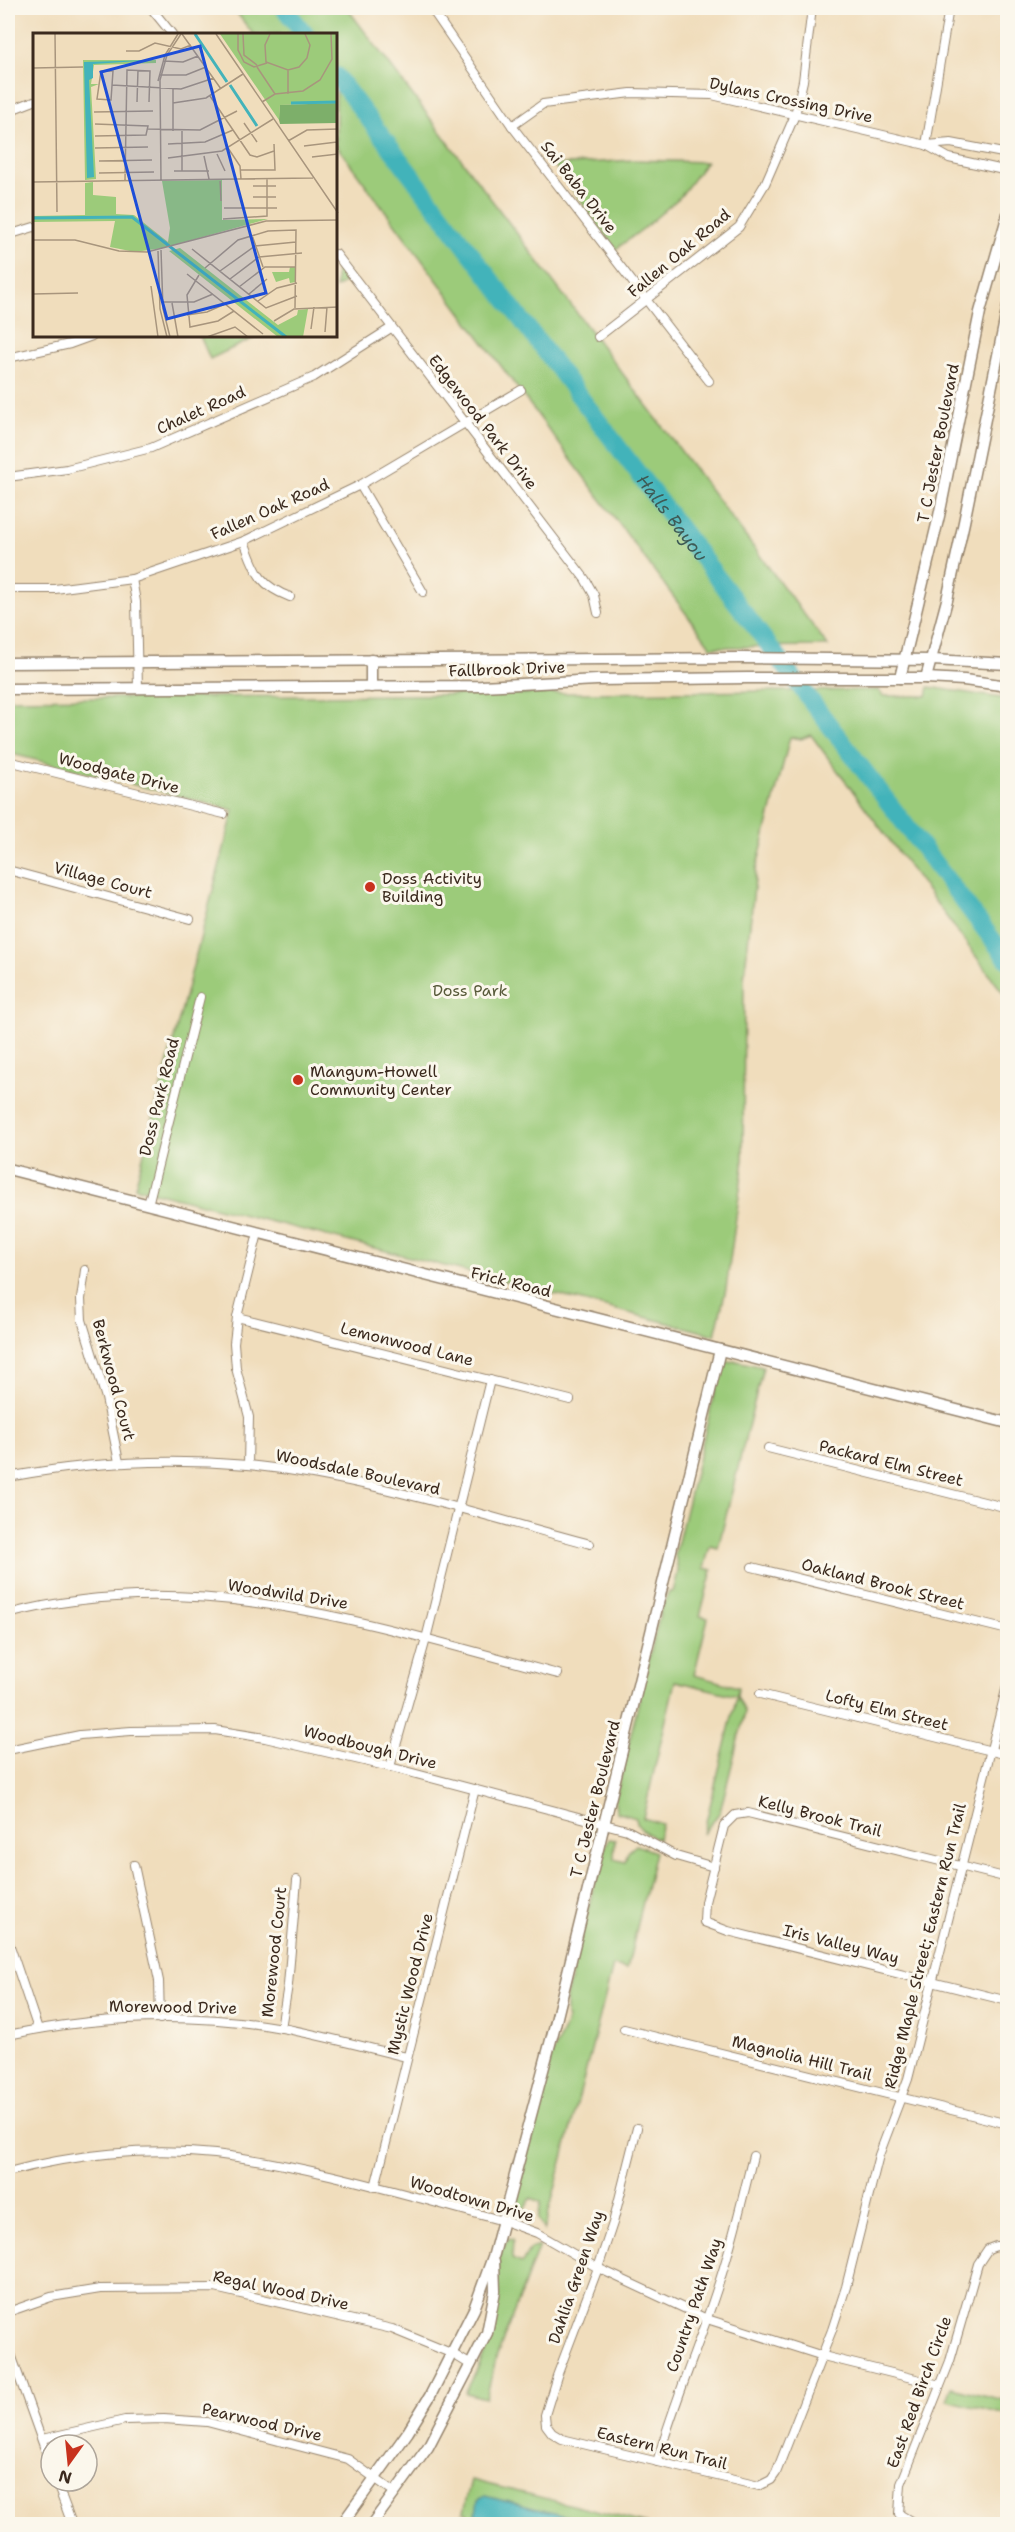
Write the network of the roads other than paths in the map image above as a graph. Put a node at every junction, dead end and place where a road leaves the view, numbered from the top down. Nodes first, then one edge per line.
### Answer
1 (151, 8) edge
2 (431, 8) edge
3 (812, 8) edge
4 (949, 8) edge
5 (170, 33) edge
6 (33, 101) edge
7 (8, 111) edge
8 (795, 115) junction
9 (512, 126) junction
10 (926, 145) junction
11 (1008, 154) edge
12 (1008, 171) edge
13 (1008, 214) edge
14 (33, 227) edge
15 (8, 235) edge
16 (338, 257) edge
17 (646, 300) junction
18 (1008, 306) edge
19 (391, 328) junction
20 (598, 337) dead end
21 (86, 338) edge
22 (8, 357) edge
23 (709, 381) dead end
24 (521, 390) dead end
25 (466, 424) junction
26 (8, 477) edge
27 (360, 485) junction
28 (244, 541) junction
29 (132, 579) junction
30 (8, 589) edge
31 (423, 592) dead end
32 (290, 597) dead end
33 (598, 613) dead end
34 (597, 659) junction
35 (905, 659) junction
36 (371, 660) junction
37 (932, 660) junction
38 (136, 662) junction
39 (8, 663) edge
40 (1008, 664) edge
41 (900, 678) junction
42 (926, 678) junction
43 (597, 680) junction
44 (1008, 686) edge
45 (371, 687) junction
46 (138, 688) junction
47 (8, 689) edge
48 (8, 761) edge
49 (224, 814) dead end
50 (8, 870) edge
51 (190, 919) dead end
52 (200, 997) dead end
53 (8, 1169) edge
54 (148, 1205) junction
55 (258, 1233) junction
56 (85, 1270) dead end
57 (237, 1317) junction
58 (720, 1350) junction
59 (490, 1380) junction
60 (570, 1400) dead end
61 (1008, 1423) edge
62 (768, 1448) dead end
63 (119, 1462) junction
64 (248, 1466) junction
65 (8, 1477) edge
66 (1008, 1508) edge
67 (458, 1509) junction
68 (590, 1544) dead end
69 (752, 1567) dead end
70 (8, 1614) edge
71 (1008, 1630) edge
72 (426, 1639) junction
73 (558, 1674) dead end
74 (1008, 1682) edge
75 (760, 1694) dead end
76 (8, 1750) edge
77 (990, 1751) junction
78 (1008, 1755) edge
79 (390, 1767) junction
80 (475, 1789) junction
81 (603, 1823) junction
82 (134, 1865) dead end
83 (714, 1867) junction
84 (962, 1867) junction
85 (1008, 1878) edge
86 (297, 1880) dead end
87 (704, 1922) joint
88 (8, 1940) edge
89 (932, 1983) junction
90 (1008, 2001) edge
91 (160, 2019) junction
92 (281, 2028) junction
93 (38, 2029) junction
94 (624, 2029) dead end
95 (8, 2036) edge
96 (407, 2056) junction
97 (902, 2098) junction
98 (1008, 2124) edge
99 (637, 2128) dead end
100 (753, 2156) dead end
101 (8, 2172) edge
102 (375, 2187) junction
103 (504, 2221) junction
104 (1008, 2248) edge
105 (494, 2254) junction
106 (598, 2268) junction
107 (8, 2312) edge
108 (707, 2319) junction
109 (8, 2346) edge
110 (453, 2354) junction
111 (823, 2356) junction
112 (471, 2365) junction
113 (940, 2385) junction
114 (40, 2433) edge
115 (68, 2433) edge
116 (552, 2433) joint
117 (657, 2462) junction
118 (375, 2478) junction
119 (766, 2484) joint
120 (394, 2492) junction
121 (60, 2493) edge
122 (72, 2524) edge
123 (342, 2524) edge
124 (372, 2524) edge
125 (916, 2524) edge

1 - 5 street
2 - 9 street, Sai Baba Drive
3 - 8 street, Fallen Oak Road
4 - 10 street
6 - 7 street
8 - 9 street, Dylans Crossing Drive
8 - 10 street, Dylans Crossing Drive
8 - 17 street, Fallen Oak Road
9 - 17 street, Sai Baba Drive
10 - 11 street, Dylans Crossing Drive
10 - 12 street, Dylans Crossing Drive
13 - 35 street, T C Jester Boulevard
14 - 15 street
16 - 19 street, Edgewood Park Drive
17 - 20 street, Fallen Oak Road
17 - 23 street, Sai Baba Drive
18 - 37 street
19 - 25 street, Edgewood Park Drive
19 - 26 street, Chalet Road
21 - 22 street
24 - 25 street, Fallen Oak Road
25 - 27 street, Fallen Oak Road
25 - 33 street, Edgewood Park Drive
27 - 28 street, Fallen Oak Road
27 - 31 street
28 - 29 street, Fallen Oak Road
28 - 32 street
29 - 30 street, Fallen Oak Road
29 - 38 street
34 - 35 street, Fallbrook Drive
34 - 36 street, Fallbrook Drive
34 - 43 street
35 - 37 street, Fallbrook Drive
35 - 41 street, T C Jester Boulevard
36 - 38 street, Fallbrook Drive
36 - 45 street
37 - 40 street, Fallbrook Drive
37 - 42 street
38 - 39 street, Fallbrook Drive
38 - 46 street
41 - 42 street, Fallbrook Drive
41 - 43 street, Fallbrook Drive
42 - 44 street, Fallbrook Drive
43 - 45 street, Fallbrook Drive
45 - 46 street, Fallbrook Drive
46 - 47 street, Fallbrook Drive
48 - 49 street, Woodgate Drive
50 - 51 street, Village Court
52 - 54 street, Doss Park Road
53 - 54 street, Frick Road
54 - 55 street, Frick Road
55 - 57 street
55 - 58 street, Frick Road
56 - 63 street, Berkwood Court
57 - 59 street, Lemonwood Lane
57 - 64 street
58 - 61 street, Frick Road
58 - 81 street, T C Jester Boulevard
59 - 60 street, Lemonwood Lane
59 - 67 street
62 - 66 street, Packard Elm Street
63 - 64 street, Woodsdale Boulevard
63 - 65 street, Woodsdale Boulevard
64 - 67 street, Woodsdale Boulevard
67 - 68 street, Woodsdale Boulevard
67 - 72 street
69 - 71 street, Oakland Brook Street
70 - 72 street, Woodwild Drive
72 - 73 street, Woodwild Drive
72 - 79 street
74 - 77 street, Ridge Maple Street; Eastern Run Trail
75 - 77 street, Lofty Elm Street
76 - 79 street, Woodbough Drive
77 - 78 street, Lofty Elm Street
77 - 84 street, Ridge Maple Street; Eastern Run Trail
79 - 80 street, Woodbough Drive
80 - 81 street, Woodbough Drive
80 - 96 street, Mystic Wood Drive
81 - 83 street, Woodbough Drive
81 - 103 street, T C Jester Boulevard
82 - 91 street
83 - 84 street, Kelly Brook Trail
83 - 87 street, Kelly Brook Trail
84 - 85 street, Kelly Brook Trail
84 - 89 street, Ridge Maple Street; Eastern Run Trail
86 - 92 street, Morewood Court
87 - 89 street, Iris Valley Way
88 - 93 street
89 - 90 street, Iris Valley Way
89 - 97 street, Ridge Maple Street; Eastern Run Trail
91 - 92 street, Morewood Drive
91 - 93 street, Morewood Drive
92 - 96 street, Morewood Drive
93 - 95 street, Morewood Drive
94 - 97 street, Magnolia Hill Trail
96 - 102 street, Mystic Wood Drive
97 - 98 street, Magnolia Hill Trail
97 - 111 street, Ridge Maple Street; Eastern Run Trail
99 - 106 street, Dahlia Green Way
100 - 108 street, Country Path Way
101 - 102 street, Woodtown Drive
102 - 103 street, Woodtown Drive
103 - 105 street, T C Jester Boulevard
103 - 106 street, Woodtown Drive
104 - 113 street, East Red Birch Circle
105 - 110 street, T C Jester Boulevard
105 - 112 street, T C Jester Boulevard
106 - 108 street, Woodtown Drive
106 - 116 street, Dahlia Green Way
107 - 110 street, Regal Wood Drive
108 - 111 street, Woodtown Drive
108 - 117 street, Country Path Way
109 - 114 street
110 - 112 street, Regal Wood Drive
110 - 118 street, T C Jester Boulevard
111 - 113 street, Woodtown Drive
111 - 119 street, Ridge Maple Street; Eastern Run Trail
112 - 120 street, T C Jester Boulevard
113 - 125 street, East Red Birch Circle
115 - 118 street, Pearwood Drive
116 - 117 street, Eastern Run Trail
117 - 119 street, Eastern Run Trail
118 - 120 street, Pearwood Drive
118 - 123 street, T C Jester Boulevard
120 - 124 street, T C Jester Boulevard
121 - 122 street

